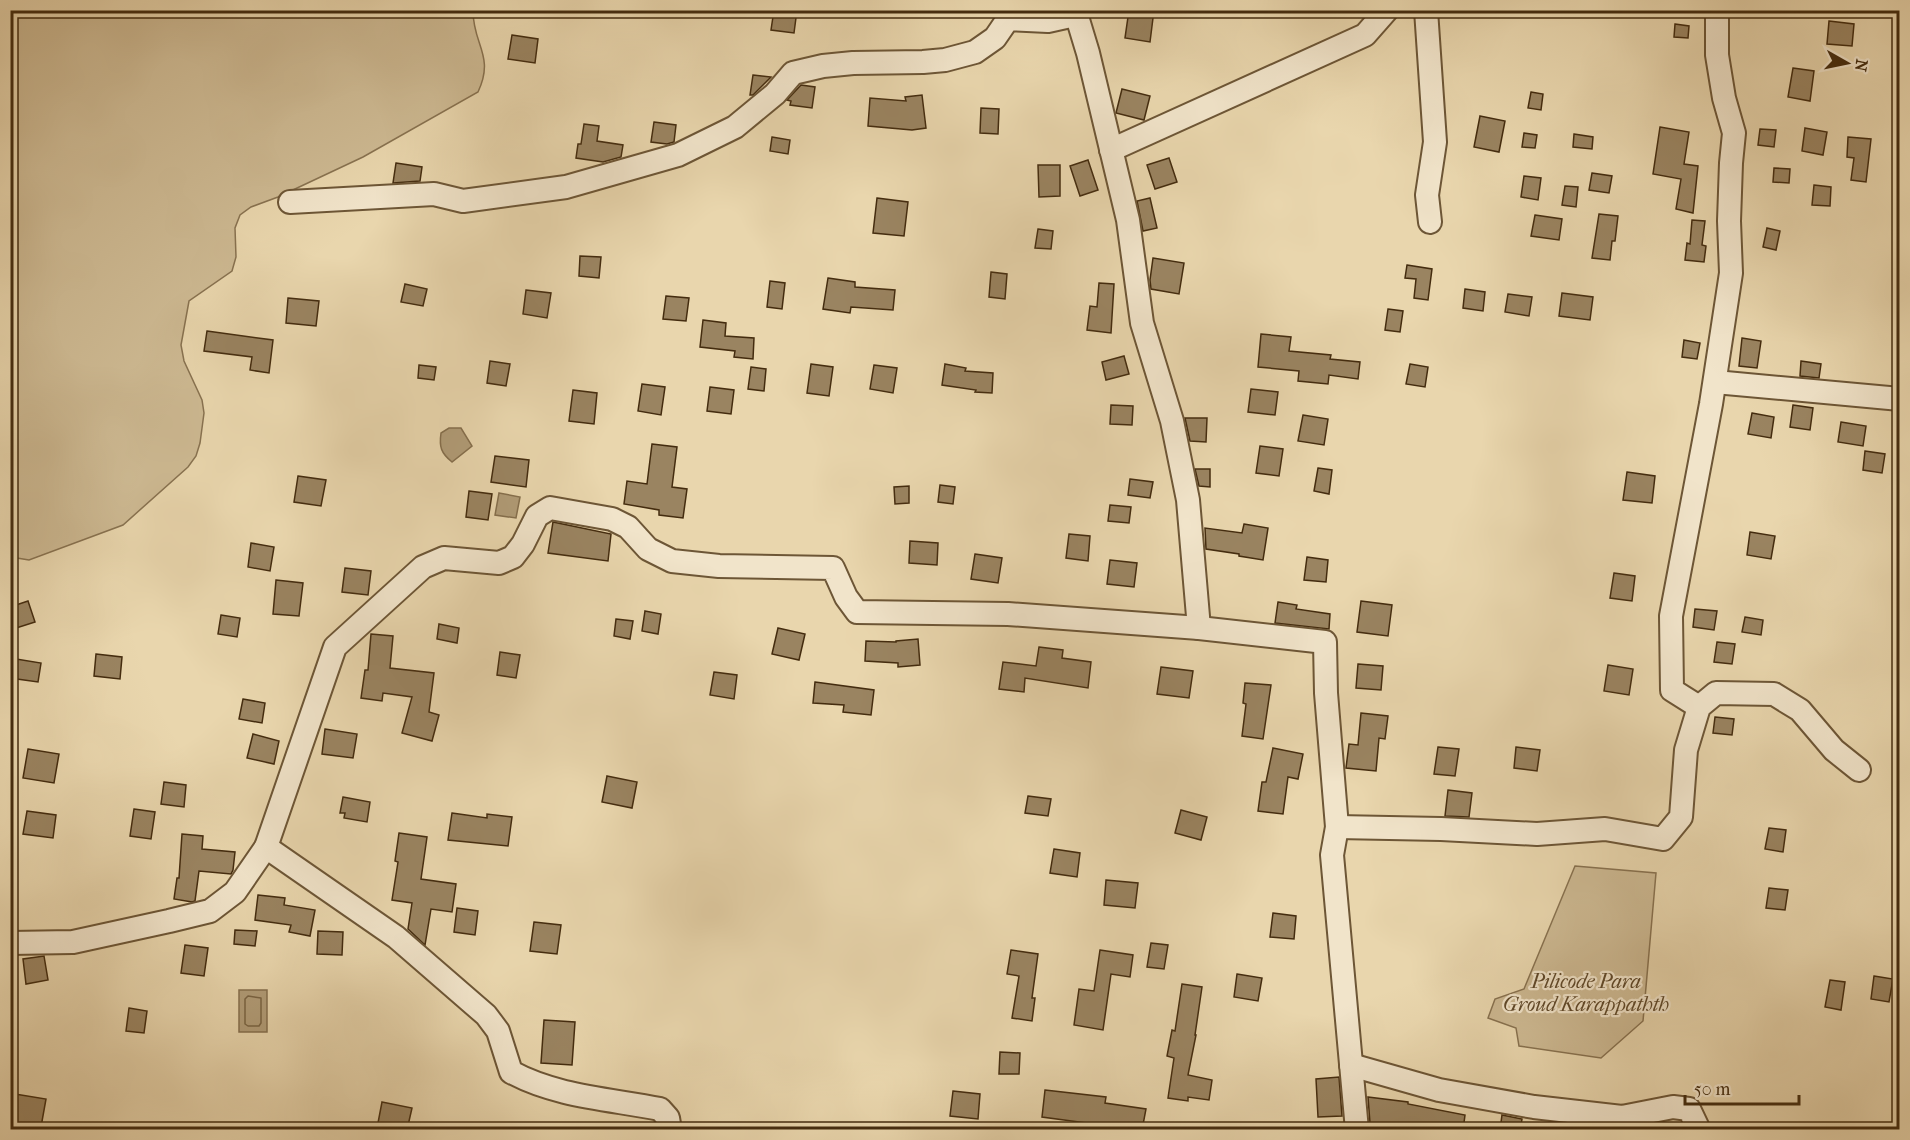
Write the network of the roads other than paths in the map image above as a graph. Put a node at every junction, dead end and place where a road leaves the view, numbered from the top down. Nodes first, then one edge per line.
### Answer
1 (1387, 10) edge
2 (1426, 10) edge
3 (1717, 10) edge
4 (1075, 13) edge
5 (1111, 150) junction
6 (290, 202) dead end
7 (1430, 222) dead end
8 (1714, 382) junction
9 (1899, 399) edge
10 (1199, 628) junction
11 (1699, 707) junction
12 (1859, 770) dead end
13 (1337, 827) junction
14 (266, 847) junction
15 (10, 943) edge
16 (1351, 1065) junction
17 (670, 1130) edge
18 (1357, 1130) edge
19 (1699, 1130) edge

1 - 5 street
2 - 7 street
3 - 8 street
4 - 5 street
4 - 6 street
5 - 10 street
8 - 9 street
8 - 11 street
10 - 13 street
10 - 14 street
11 - 12 street
11 - 13 street
13 - 16 street
14 - 15 street
14 - 17 street
16 - 18 street
16 - 19 street

